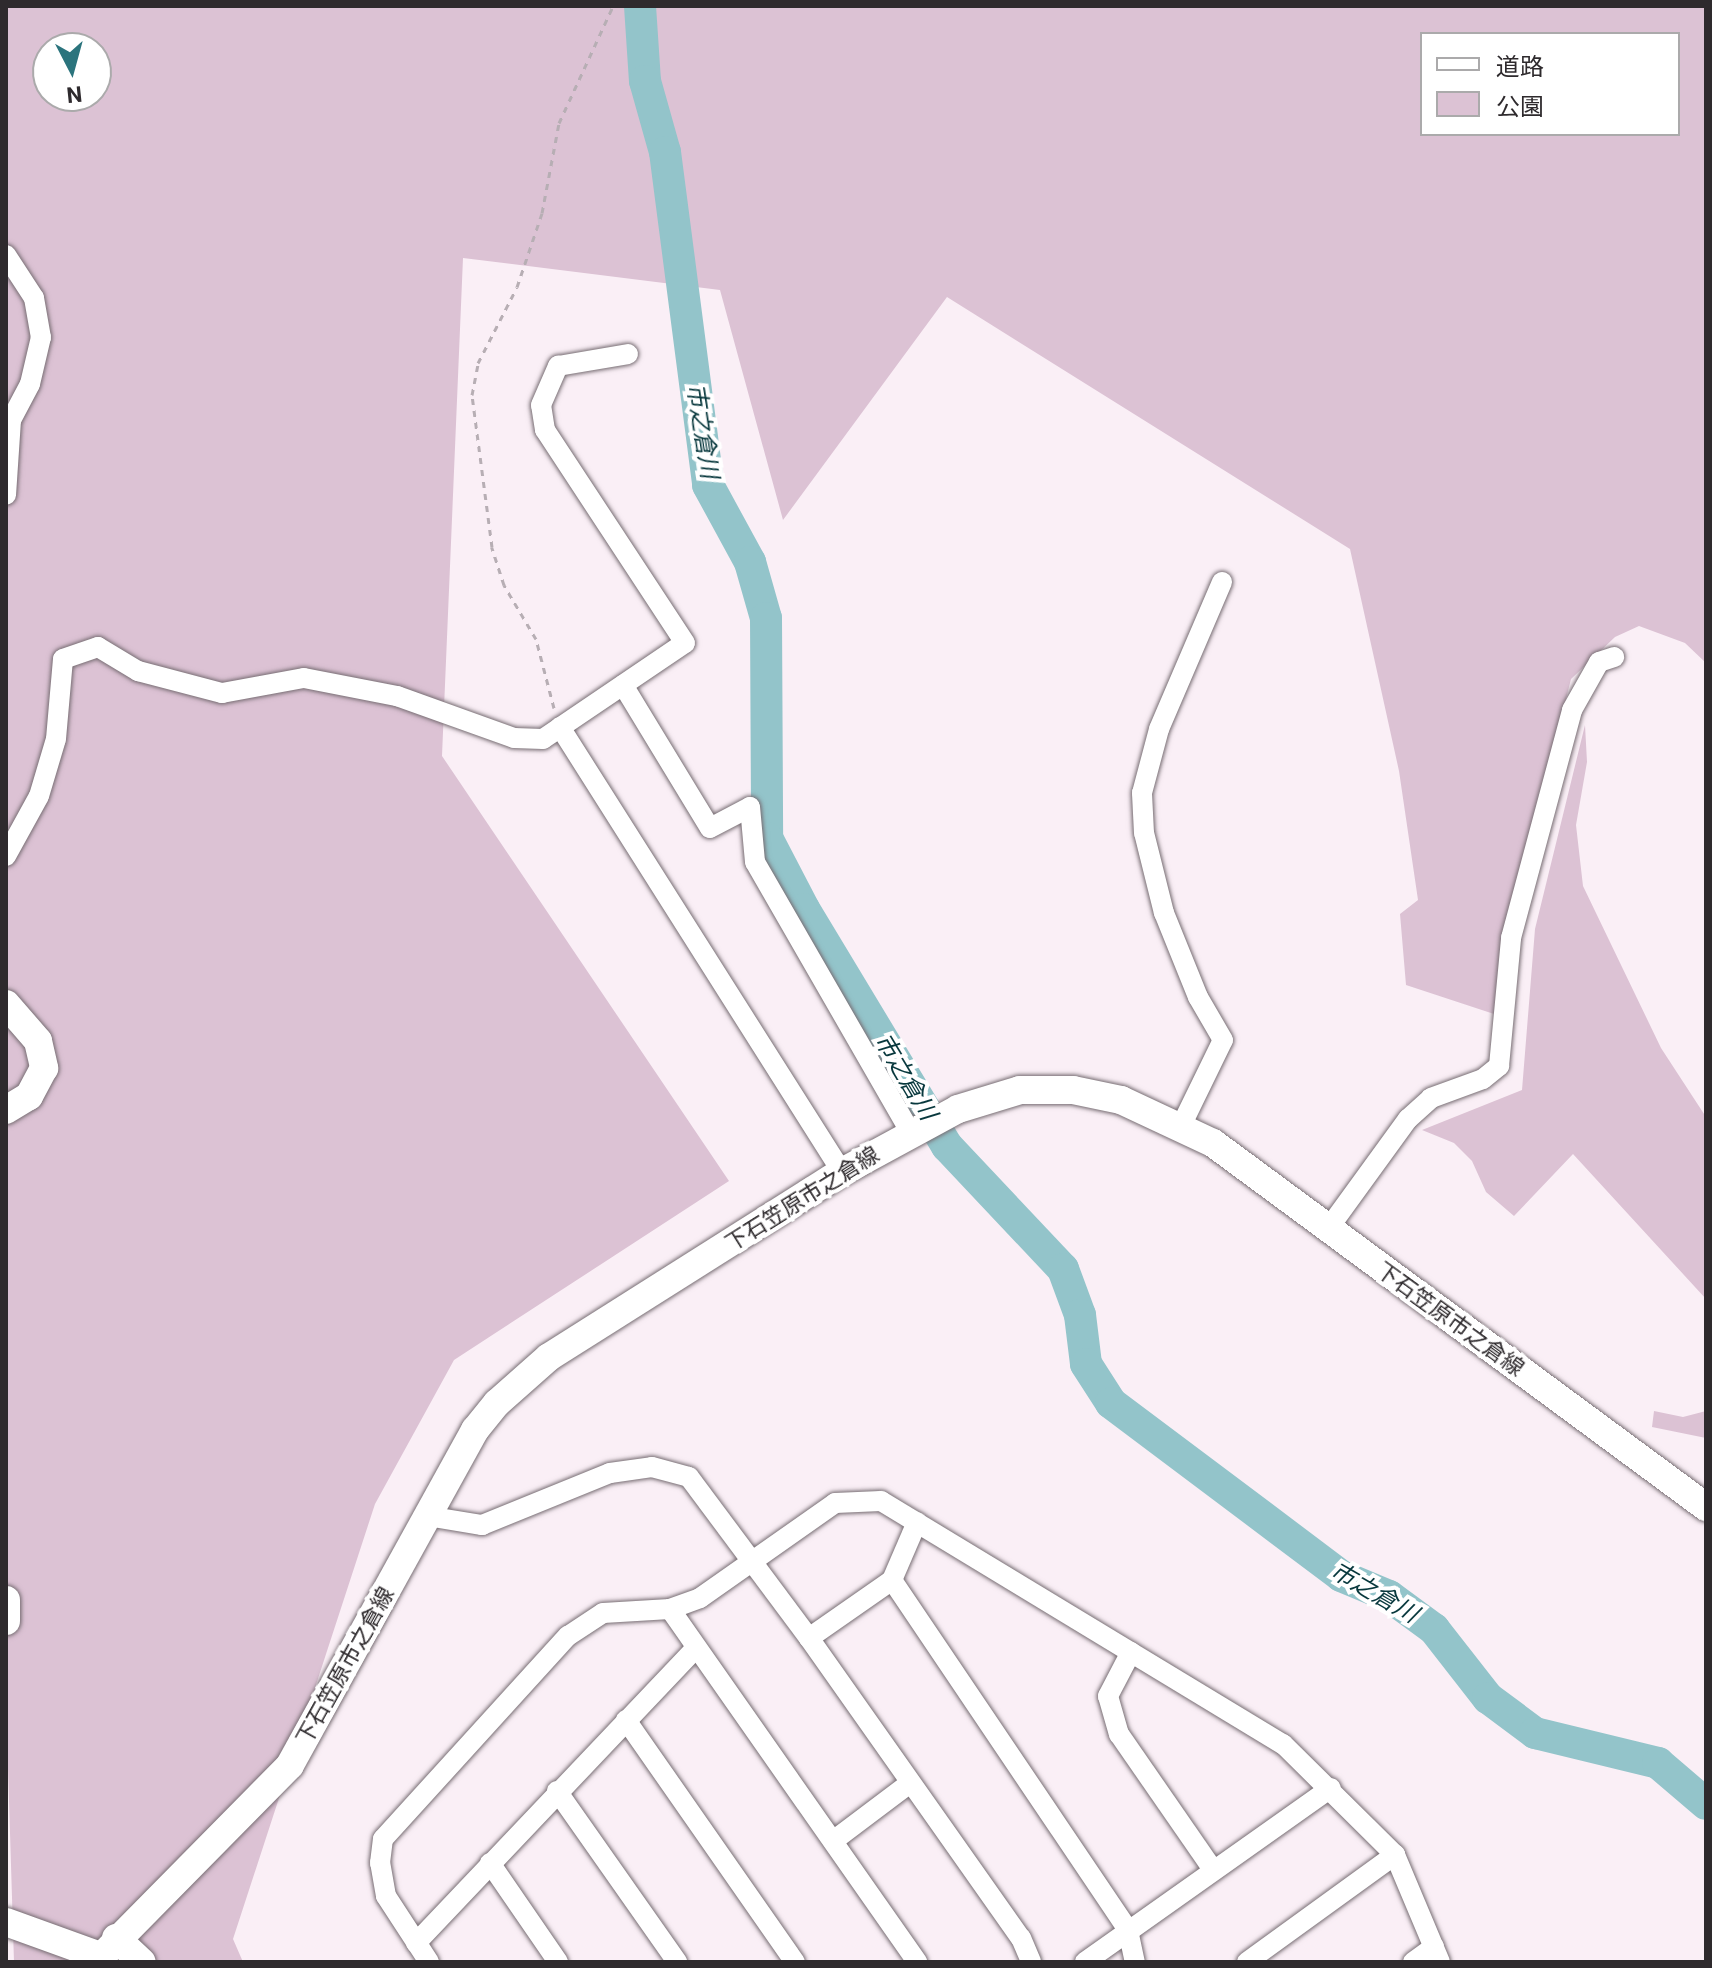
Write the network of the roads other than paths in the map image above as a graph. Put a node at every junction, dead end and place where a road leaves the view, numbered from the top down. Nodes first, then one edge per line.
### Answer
1 (6, 255) edge
2 (628, 354) dead end
3 (6, 495) edge
4 (1222, 582) dead end
5 (1614, 657) dead end
6 (623, 685) junction
7 (560, 727) junction
8 (6, 856) edge
9 (6, 1004) edge
10 (6, 1110) edge
11 (1182, 1124) junction
12 (911, 1133) junction
13 (842, 1172) junction
14 (1328, 1229) junction
15 (1706, 1507) edge
16 (427, 1516) junction
17 (917, 1522) junction
18 (752, 1560) junction
19 (892, 1580) junction
20 (6, 1600) edge
21 (670, 1609) junction
22 (6, 1621) edge
23 (809, 1638) junction
24 (695, 1649) junction
25 (1131, 1652) junction
26 (626, 1720) junction
27 (910, 1783) junction
28 (1331, 1788) junction
29 (557, 1791) junction
30 (833, 1841) junction
31 (1395, 1855) junction
32 (490, 1863) junction
33 (1213, 1870) junction
34 (6, 1922) edge
35 (1128, 1930) junction
36 (416, 1943) junction
37 (104, 1952) edge
38 (1437, 1954) edge
39 (142, 1962) edge
40 (429, 1962) edge
41 (558, 1962) edge
42 (677, 1962) edge
43 (795, 1962) edge
44 (916, 1962) edge
45 (1031, 1962) edge
46 (1085, 1962) edge
47 (1135, 1962) edge
48 (1247, 1962) edge
49 (1413, 1962) edge

1 - 3 street
2 - 6 street
4 - 11 street
5 - 14 street
6 - 7 street
6 - 12 street
7 - 8 street
7 - 13 street
9 - 10 main road
11 - 12 main road, 下石笠原市之倉線
11 - 14 main road, 下石笠原市之倉線
12 - 13 main road, 下石笠原市之倉線
13 - 16 main road, 下石笠原市之倉線
14 - 15 main road, 下石笠原市之倉線
16 - 18 street
16 - 37 main road, 下石笠原市之倉線
17 - 18 street
17 - 19 street
17 - 25 street
18 - 21 street
18 - 23 street
19 - 23 street
19 - 35 street
20 - 22 main road
21 - 24 street
21 - 36 street
23 - 27 street
24 - 26 street
24 - 30 street
25 - 28 street
25 - 33 street
26 - 29 street
26 - 43 street
27 - 30 street
27 - 45 street
28 - 31 street
28 - 33 street
29 - 32 street
29 - 42 street
30 - 44 street
31 - 38 street
31 - 48 street
32 - 36 street
32 - 41 street
33 - 35 street
34 - 37 main road
35 - 46 street
35 - 47 street
36 - 40 street
37 - 39 main road
38 - 49 street

